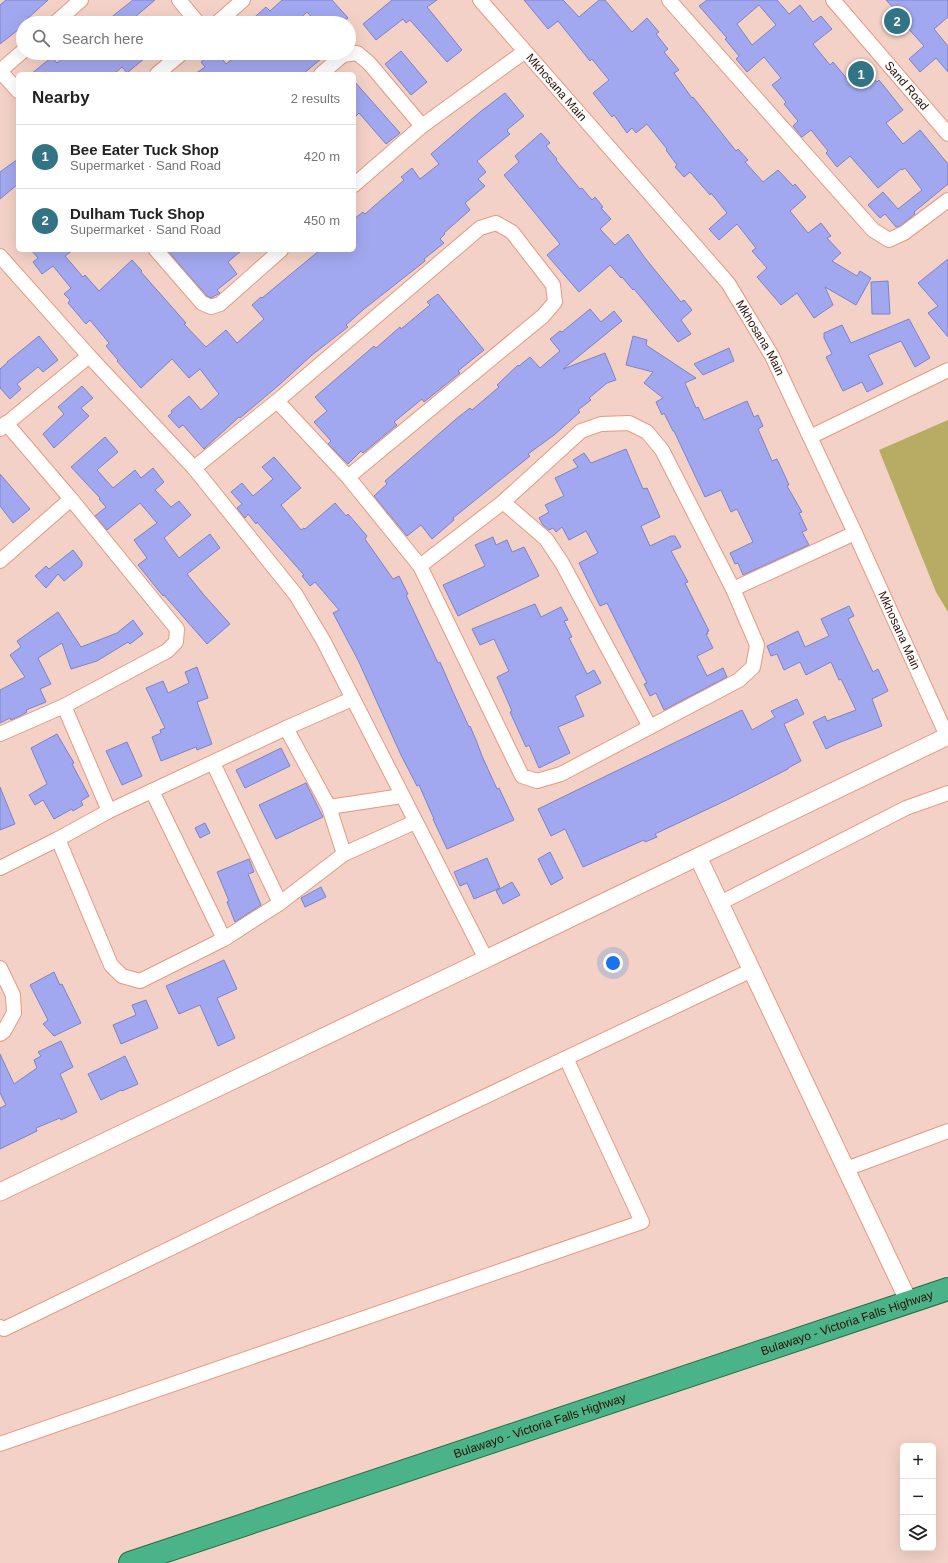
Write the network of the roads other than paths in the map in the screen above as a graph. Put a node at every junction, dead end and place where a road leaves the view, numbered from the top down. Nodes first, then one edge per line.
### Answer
1 (81, 0) edge
2 (179, 0) edge
3 (243, 0) edge
4 (480, 0) edge
5 (669, 0) edge
6 (834, 0) edge
7 (63, 16) edge
8 (192, 16) edge
9 (225, 16) edge
10 (524, 52) junction
11 (356, 53) edge
12 (16, 57) edge
13 (174, 60) edge
14 (337, 60) edge
15 (0, 71) edge
16 (159, 72) edge
17 (323, 72) edge
18 (16, 89) edge
19 (422, 126) junction
20 (948, 134) edge
21 (356, 183) edge
22 (948, 200) edge
23 (158, 252) edge
24 (279, 252) edge
25 (0, 256) edge
26 (89, 356) junction
27 (948, 370) edge
28 (277, 401) junction
29 (3, 426) edge
30 (810, 438) junction
31 (194, 468) junction
32 (348, 477) junction
33 (71, 499) junction
34 (503, 502) junction
35 (855, 533) junction
36 (0, 561) edge
37 (420, 566) junction
38 (733, 589) junction
39 (352, 699) junction
40 (64, 706) junction
41 (650, 727) junction
42 (286, 728) junction
43 (0, 734) edge
44 (947, 736) edge
45 (213, 763) junction
46 (152, 791) junction
47 (948, 793) edge
48 (402, 796) junction
49 (329, 807) junction
50 (109, 811) junction
51 (415, 822) junction
52 (58, 839) junction
53 (344, 854) junction
54 (698, 857) junction
55 (0, 868) edge
56 (280, 903) junction
57 (720, 903) junction
58 (224, 939) junction
59 (486, 959) junction
60 (0, 968) edge
61 (752, 970) junction
62 (0, 1034) edge
63 (566, 1058) junction
64 (948, 1131) edge
65 (846, 1168) junction
66 (0, 1192) edge
67 (948, 1289) edge
68 (909, 1302) junction
69 (0, 1327) edge
70 (0, 1444) edge
71 (130, 1563) edge

1 - 7 street
2 - 8 street
3 - 9 street
4 - 10 street, Mkhosana Main
5 - 22 street
6 - 20 street, Sand Road
10 - 19 street
10 - 30 street, Mkhosana Main
11 - 19 street
12 - 15 street
13 - 16 street
14 - 17 street
15 - 18 street
19 - 21 street
23 - 24 street
25 - 26 street
26 - 29 street
26 - 31 street
27 - 30 street
28 - 31 street
28 - 32 street
28 - 32 street
29 - 33 street
30 - 35 street, Mkhosana Main
31 - 39 street
32 - 37 street
33 - 36 street
33 - 40 street
34 - 37 street
34 - 38 street
34 - 41 street
35 - 38 street
35 - 44 street, Mkhosana Main
37 - 41 street
38 - 41 street
39 - 42 street
39 - 48 street
40 - 43 street
40 - 50 street
42 - 45 street
42 - 49 street
44 - 54 street
45 - 46 street
45 - 56 street
46 - 50 street
46 - 58 street
47 - 57 street
48 - 49 street
48 - 51 street
49 - 53 street
50 - 52 street
51 - 53 street
51 - 59 street
52 - 55 street
52 - 58 street
53 - 56 street
54 - 57 street
54 - 59 street
56 - 58 street
57 - 61 street
59 - 66 street
60 - 62 street
61 - 63 street
61 - 65 street
63 - 69 street
63 - 70 street
64 - 65 street
65 - 68 street
67 - 68 highway, Bulawayo - Victoria Falls Highway
68 - 71 highway, Bulawayo - Victoria Falls Highway

